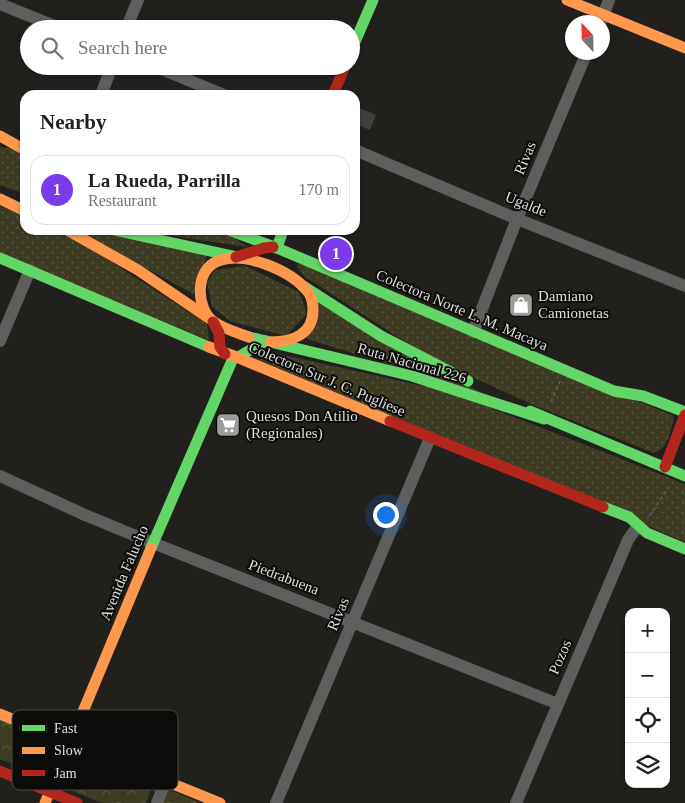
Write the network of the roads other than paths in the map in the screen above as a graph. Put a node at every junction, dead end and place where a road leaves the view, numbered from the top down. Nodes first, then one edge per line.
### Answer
1 (138, 0) edge
2 (373, 0) edge
3 (567, 0) edge
4 (609, 0) edge
5 (0, 4) edge
6 (594, 15) edge
7 (603, 15) edge
8 (40, 20) edge
9 (130, 20) edge
10 (610, 22) edge
11 (360, 31) edge
12 (685, 48) edge
13 (584, 60) edge
14 (109, 75) edge
15 (176, 75) edge
16 (341, 75) edge
17 (103, 90) edge
18 (212, 90) edge
19 (335, 90) edge
20 (0, 136) edge
21 (0, 144) edge
22 (20, 148) edge
23 (360, 152) edge
24 (0, 191) edge
25 (20, 198) edge
26 (0, 199) edge
27 (20, 209) edge
28 (517, 219) junction
29 (76, 235) edge
30 (136, 235) edge
31 (241, 235) edge
32 (282, 235) edge
33 (278, 249) junction
34 (235, 257) junction
35 (0, 258) edge
36 (30, 270) junction
37 (301, 284) junction
38 (685, 286) edge
39 (212, 320) junction
40 (473, 332) junction
41 (0, 341) edge
42 (268, 342) junction
43 (232, 356) junction
44 (685, 414) edge
45 (544, 418) junction
46 (430, 438) junction
47 (665, 468) junction
48 (682, 474) edge
49 (0, 476) edge
50 (640, 528) junction
51 (153, 543) junction
52 (685, 549) edge
53 (353, 621) junction
54 (558, 704) junction
55 (84, 710) edge
56 (0, 714) edge
57 (12, 719) edge
58 (0, 771) edge
59 (12, 776) edge
60 (178, 785) edge
61 (44, 790) edge
62 (162, 790) edge
63 (49, 792) junction
64 (45, 803) edge
65 (77, 803) edge
66 (157, 803) edge
67 (220, 803) edge
68 (276, 803) edge
69 (516, 803) edge

1 - 9 street
2 - 11 main road
3 - 6 main road
4 - 7 street
5 - 8 street
10 - 12 main road
13 - 28 street, Rivas
14 - 17 street
15 - 18 street
16 - 19 main road
20 - 22 main road
21 - 22 main road
23 - 28 street, Ugalde
24 - 25 main road
26 - 27 main road
28 - 38 street, Ugalde
28 - 40 street, Rivas
29 - 39 main road, Ruta Nacional 226
30 - 34 main road, Ruta Nacional 226
31 - 33 main road, Colectora Norte L. M. Macaya
32 - 33 main road
33 - 34 main road
33 - 37 main road
33 - 40 main road, Colectora Norte L. M. Macaya
34 - 37 main road, Ruta Nacional 226
34 - 39 main road
35 - 36 main road, Colectora Sur J. C. Pugliese
36 - 41 street
36 - 43 main road, Colectora Sur J. C. Pugliese
37 - 42 main road, Ruta Nacional 226
37 - 45 main road, Ruta Nacional 226
39 - 42 main road, Ruta Nacional 226
39 - 43 main road
40 - 44 main road, Colectora Norte L. M. Macaya
42 - 43 main road
42 - 45 main road, Ruta Nacional 226
43 - 46 main road, Colectora Sur J. C. Pugliese
43 - 51 main road, Avenida Falucho
44 - 47 main road
45 - 47 main road, Ruta Nacional 226
46 - 50 main road, Colectora Sur J. C. Pugliese
46 - 53 street, Rivas
47 - 48 main road, Ruta Nacional 226
49 - 51 street, Piedrabuena
50 - 52 main road, Colectora Sur J. C. Pugliese
50 - 54 street, Pozos
51 - 53 street, Piedrabuena
51 - 55 main road, Avenida Falucho
53 - 54 street, Piedrabuena
53 - 68 street, Rivas
54 - 69 street, Pozos
56 - 57 main road
58 - 59 main road
60 - 67 main road
61 - 63 main road
62 - 66 street
63 - 64 main road, Avenida Falucho
63 - 65 main road

